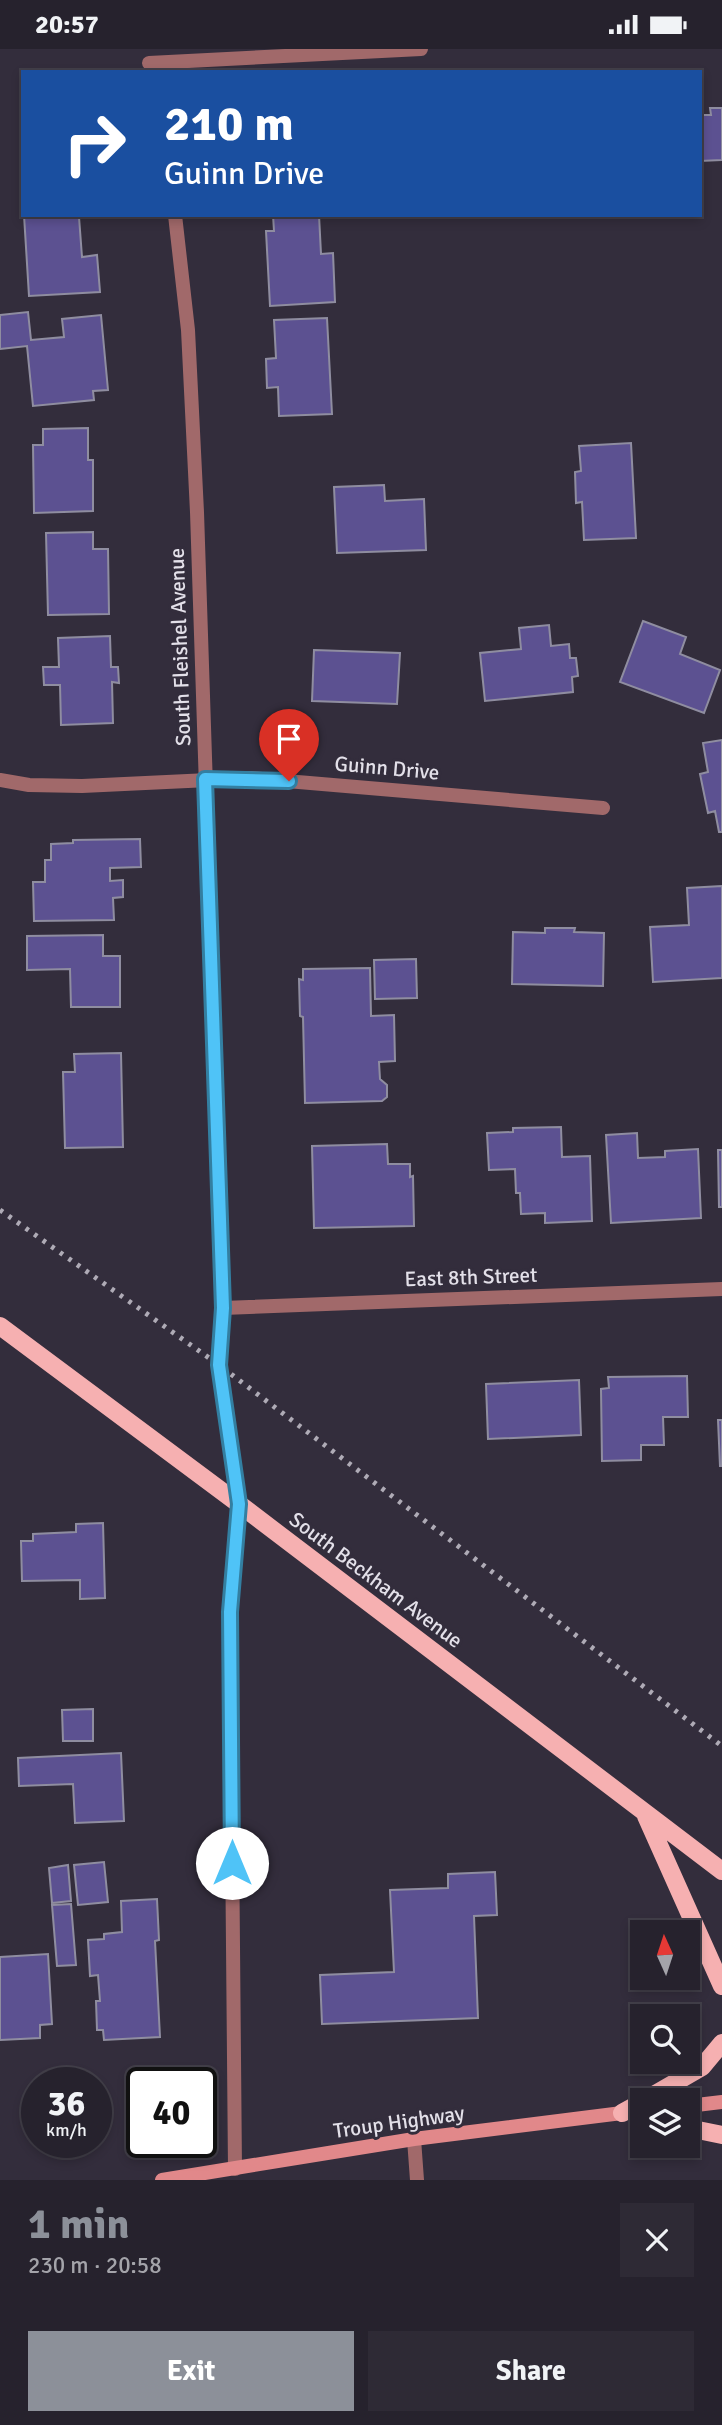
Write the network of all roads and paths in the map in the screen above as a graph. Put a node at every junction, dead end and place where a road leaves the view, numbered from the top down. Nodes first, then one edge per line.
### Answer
1 (421, 49) edge
2 (148, 61) edge
3 (175, 217) edge
4 (205, 779) junction
5 (0, 780) edge
6 (603, 808) dead end
7 (722, 1289) edge
8 (223, 1308) junction
9 (0, 1326) edge
10 (239, 1504) junction
11 (644, 1813) junction
12 (722, 1871) edge
13 (722, 1986) edge
14 (722, 2043) edge
15 (666, 2088) edge
16 (722, 2102) edge
17 (700, 2105) edge
18 (630, 2109) edge
19 (630, 2112) edge
20 (622, 2113) junction
21 (630, 2115) edge
22 (700, 2130) edge
23 (722, 2135) edge
24 (414, 2139) junction
25 (235, 2169) junction
26 (162, 2180) edge
27 (417, 2180) edge

1 - 2 street
3 - 4 street, South Fleishel Avenue
4 - 5 street, Guinn Drive
4 - 6 street, Guinn Drive
4 - 8 street, South Fleishel Avenue
7 - 8 street, East 8th Street
8 - 10 street, South Fleishel Avenue
9 - 10 main road, South Beckham Avenue
10 - 11 main road, South Beckham Avenue
10 - 25 street, South Fleishel Avenue
11 - 12 main road, South Beckham Avenue
11 - 13 main road
14 - 15 main road
16 - 17 main road
18 - 20 main road
19 - 20 main road, Troup Highway
20 - 21 main road
20 - 24 main road, Troup Highway
22 - 23 main road
24 - 25 main road, Troup Highway
24 - 27 street
25 - 26 main road, Troup Highway

